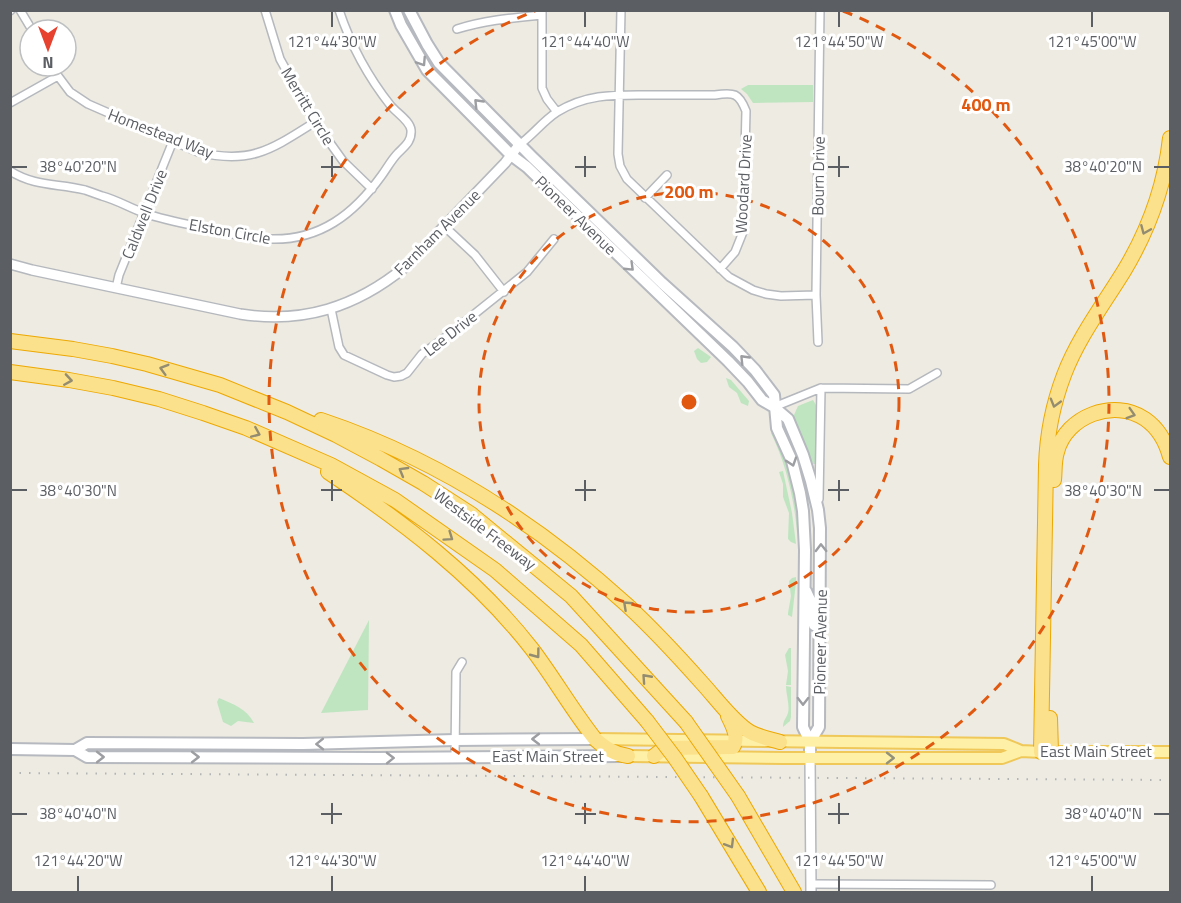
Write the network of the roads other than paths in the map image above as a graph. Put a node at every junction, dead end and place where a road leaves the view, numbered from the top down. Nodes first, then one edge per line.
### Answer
1 (265, 10) edge
2 (339, 10) edge
3 (395, 10) edge
4 (409, 10) edge
5 (621, 10) edge
6 (820, 10) edge
7 (542, 13) edge
8 (457, 29) dead end
9 (54, 78) edge
10 (60, 78) edge
11 (619, 94) junction
12 (736, 94) joint
13 (10, 103) edge
14 (557, 112) junction
15 (315, 122) junction
16 (1170, 138) edge
17 (173, 141) junction
18 (519, 144) junction
19 (511, 155) junction
20 (10, 171) edge
21 (667, 175) dead end
22 (372, 189) junction
23 (645, 198) junction
24 (143, 213) junction
25 (444, 226) junction
26 (554, 239) dead end
27 (10, 264) edge
28 (720, 269) junction
29 (116, 288) junction
30 (504, 292) junction
31 (659, 296) junction
32 (816, 296) junction
33 (331, 309) junction
34 (718, 334) junction
35 (10, 342) edge
36 (818, 342) dead end
37 (10, 372) edge
38 (937, 373) dead end
39 (220, 385) junction
40 (821, 388) junction
41 (774, 407) junction
42 (289, 446) junction
43 (1170, 457) edge
44 (818, 510) junction
45 (805, 565) junction
46 (804, 589) junction
47 (821, 602) junction
48 (820, 628) junction
49 (462, 662) dead end
50 (724, 709) junction
51 (595, 739) junction
52 (455, 740) junction
53 (736, 741) junction
54 (780, 742) junction
55 (810, 742) junction
56 (972, 744) junction
57 (10, 749) edge
58 (75, 750) junction
59 (1021, 751) junction
60 (1046, 752) junction
61 (1170, 752) edge
62 (455, 756) junction
63 (628, 756) junction
64 (654, 756) junction
65 (810, 758) junction
66 (929, 758) junction
67 (848, 885) junction
68 (991, 885) dead end
69 (792, 888) edge
70 (811, 889) edge
71 (759, 892) edge
72 (852, 892) edge

1 - 15 street, Merritt Circle
2 - 22 street, Elston Circle
3 -> 19 main road, Pioneer Avenue
18 -> 4 main road, Pioneer Avenue
5 - 11 street
6 - 32 street, Bourn Drive
7 - 8 street
7 - 14 street
9 - 13 street
10 - 17 street, Homestead Way
11 - 12 street, Farnham Avenue
11 - 14 street, Farnham Avenue
11 - 23 street
12 - 28 street, Woodard Drive
14 - 18 street, Farnham Avenue
15 - 17 street, Homestead Way
15 - 22 street, Merritt Circle
16 -> 60 highway
17 - 24 street, Caldwell Drive
18 - 19 street, Farnham Avenue
18 - 34 main road, Pioneer Avenue
19 - 25 street, Farnham Avenue
19 -> 31 main road, Pioneer Avenue
20 - 24 street, Elston Circle
21 - 23 street
22 - 24 street, Elston Circle
23 - 28 street
24 - 29 street, Caldwell Drive
25 - 30 street
25 - 33 street, Farnham Avenue
26 - 30 street
27 - 29 street, Farnham Avenue
28 - 32 street
29 - 33 street, Farnham Avenue
30 - 33 street, Lee Drive
31 - 34 main road
31 - 41 main road, Pioneer Avenue
32 - 36 street, Bourn Drive
41 -> 34 main road, Pioneer Avenue
39 -> 35 highway, Westside Freeway
37 -> 42 highway, Westside Freeway
38 - 40 street
50 -> 39 highway
69 -> 39 highway, Westside Freeway, bridge
40 - 41 street
40 - 44 street
41 - 44 main road, Pioneer Avenue
41 -> 45 main road, Pioneer Avenue
42 -> 51 highway
42 -> 71 highway, Westside Freeway, bridge
60 -> 43 highway
47 -> 44 main road, Pioneer Avenue
45 - 46 main road, Pioneer Avenue
45 - 47 main road
46 - 48 main road
46 -> 55 main road, Pioneer Avenue
47 - 48 main road, Pioneer Avenue
48 - 55 main road, Pioneer Avenue
49 - 52 street
50 - 53 highway
50 - 54 highway
51 -> 52 main road, East Main Street
51 - 53 main road, East Main Street
51 - 63 highway
52 -> 58 main road, East Main Street
52 - 62 street
53 - 54 main road, East Main Street
53 - 64 highway
54 - 55 main road, East Main Street
55 - 56 main road, East Main Street
55 - 65 main road, Pioneer Avenue
56 - 59 main road, East Main Street
56 - 66 main road
57 - 58 main road, East Main Street
58 -> 62 main road, East Main Street
59 - 60 main road, East Main Street
59 - 66 main road, East Main Street
60 - 61 main road, East Main Street
62 - 63 main road, East Main Street
63 - 64 main road, East Main Street
64 - 65 main road, East Main Street
65 -> 66 main road, East Main Street
65 - 70 street, Pioneer Avenue
67 - 68 street
67 - 70 street
67 - 72 street

